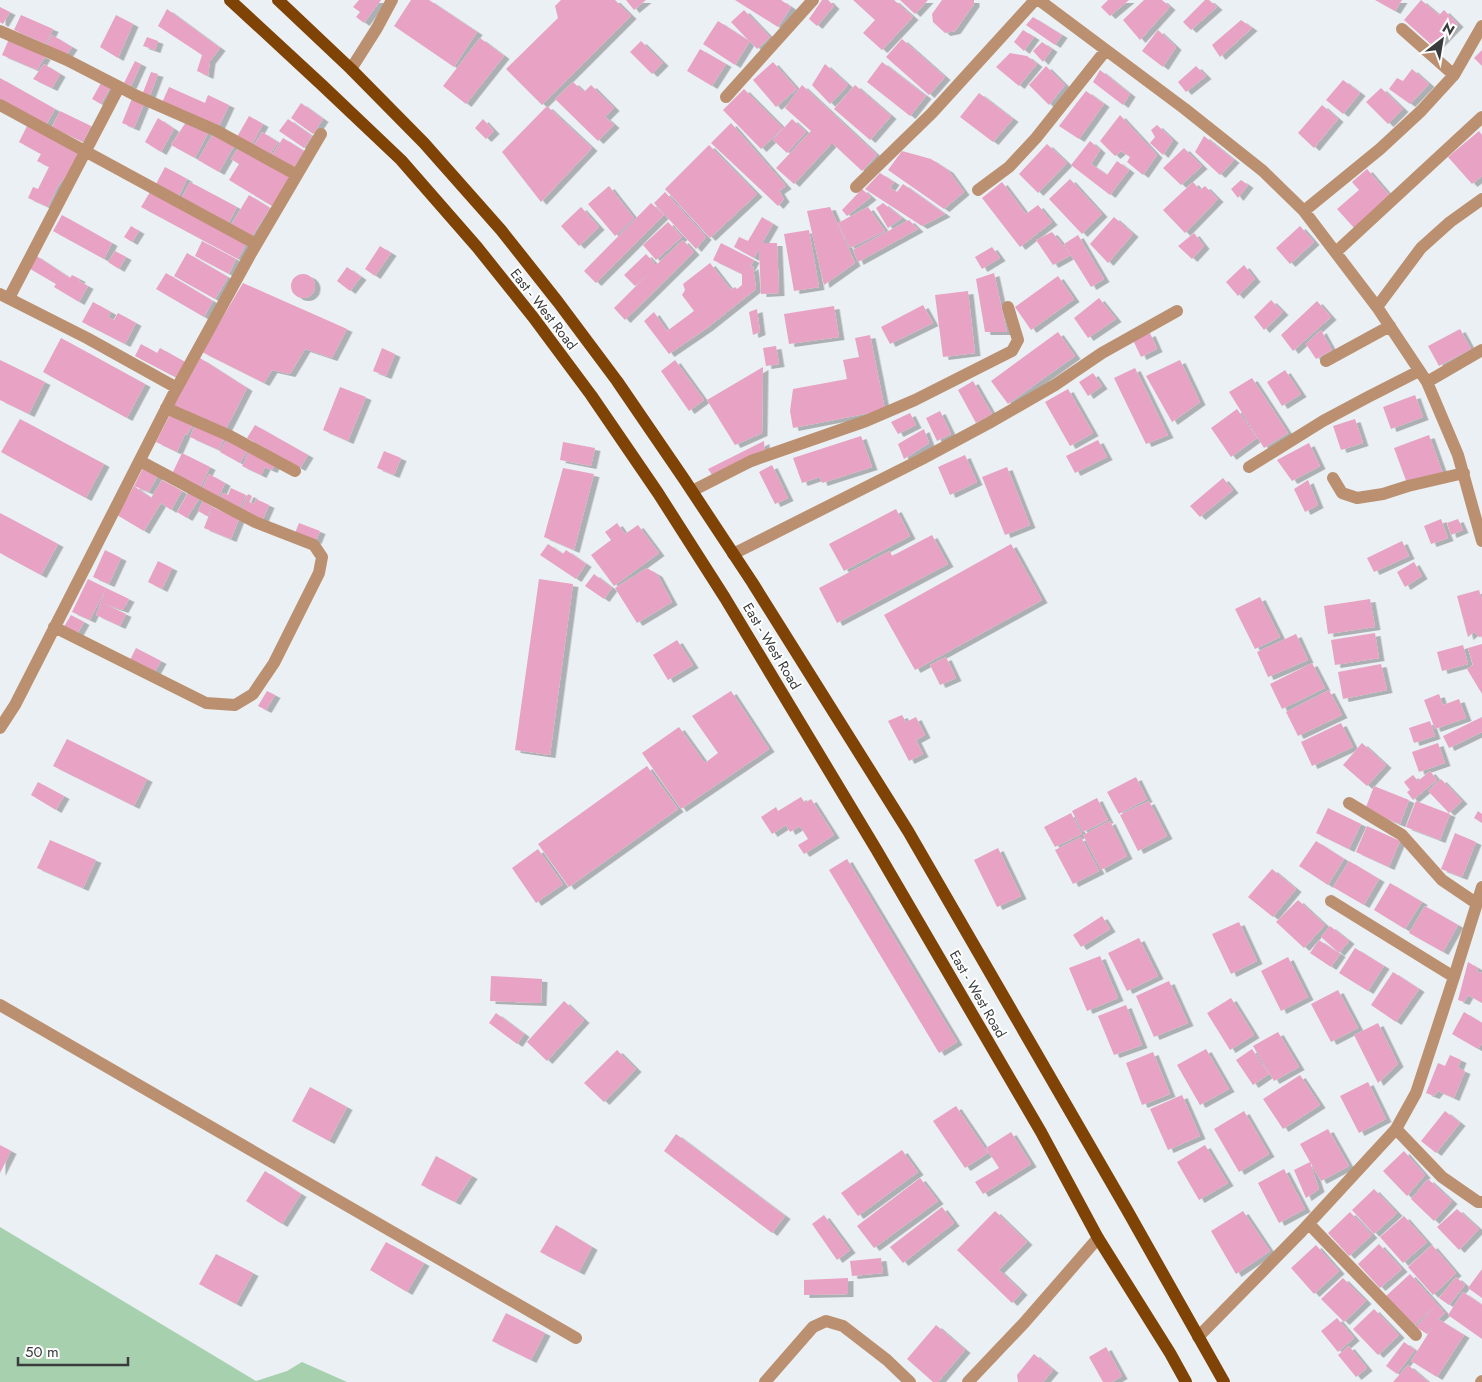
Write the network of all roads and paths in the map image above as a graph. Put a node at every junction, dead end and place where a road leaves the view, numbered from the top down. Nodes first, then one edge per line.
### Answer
1 (230, 0) edge
2 (278, 0) edge
3 (392, 0) edge
4 (812, 0) edge
5 (1036, 0) edge
6 (1048, 2) edge
7 (1482, 26) edge
8 (1402, 29) dead end
9 (0, 31) edge
10 (1106, 50) junction
11 (351, 69) junction
12 (1454, 75) junction
13 (119, 87) junction
14 (726, 97) dead end
15 (0, 105) edge
16 (1482, 117) edge
17 (321, 134) dead end
18 (85, 152) junction
19 (297, 175) junction
20 (856, 187) dead end
21 (978, 190) dead end
22 (1482, 199) edge
23 (1304, 211) junction
24 (256, 244) junction
25 (1336, 252) junction
26 (4, 296) edge
27 (1008, 306) dead end
28 (1377, 307) junction
29 (1178, 311) dead end
30 (1390, 326) junction
31 (1482, 350) edge
32 (1326, 361) dead end
33 (1420, 371) junction
34 (1427, 382) junction
35 (177, 388) junction
36 (166, 408) junction
37 (140, 460) junction
38 (1249, 467) dead end
39 (295, 471) dead end
40 (1464, 474) junction
41 (1333, 478) dead end
42 (692, 491) junction
43 (1482, 541) edge
44 (733, 554) junction
45 (54, 627) junction
46 (0, 728) edge
47 (1349, 803) dead end
48 (1482, 887) edge
49 (1331, 901) dead end
50 (1476, 903) junction
51 (1454, 977) junction
52 (0, 1005) edge
53 (1396, 1129) junction
54 (1482, 1202) edge
55 (1309, 1224) junction
56 (1098, 1238) junction
57 (1416, 1335) dead end
58 (1198, 1336) junction
59 (576, 1338) dead end
60 (765, 1382) edge
61 (910, 1382) edge
62 (968, 1382) edge
63 (1186, 1382) edge
64 (1224, 1382) edge

1 - 56 main road, East - West Road
2 - 11 main road, East - West Road
3 - 11 street
4 - 14 street
5 - 20 street
6 - 10 street
7 - 12 street
8 - 12 street
9 - 13 street
10 - 21 street
10 - 23 street
11 - 42 main road, East - West Road
12 - 23 street
13 - 18 street
13 - 19 street
15 - 18 street
16 - 25 street
17 - 19 street
18 - 24 street
18 - 26 street
19 - 24 street
22 - 28 street
23 - 25 street
24 - 35 street
25 - 28 street
26 - 35 street
27 - 42 street
28 - 30 street
29 - 44 street
30 - 32 street
30 - 33 street
31 - 34 street
33 - 34 street
33 - 38 street
34 - 40 street
35 - 36 street
36 - 37 street
36 - 39 street
37 - 45 street
37 - 45 street
40 - 41 street
40 - 43 street
42 - 44 main road, East - West Road
44 - 58 main road, East - West Road
45 - 46 street
47 - 50 street
48 - 50 street
49 - 51 street
50 - 51 street
51 - 53 street
52 - 59 street
53 - 54 street
53 - 55 street
55 - 57 street
55 - 58 street
56 - 62 street
56 - 63 main road, East - West Road
58 - 64 main road, East - West Road
60 - 61 street

